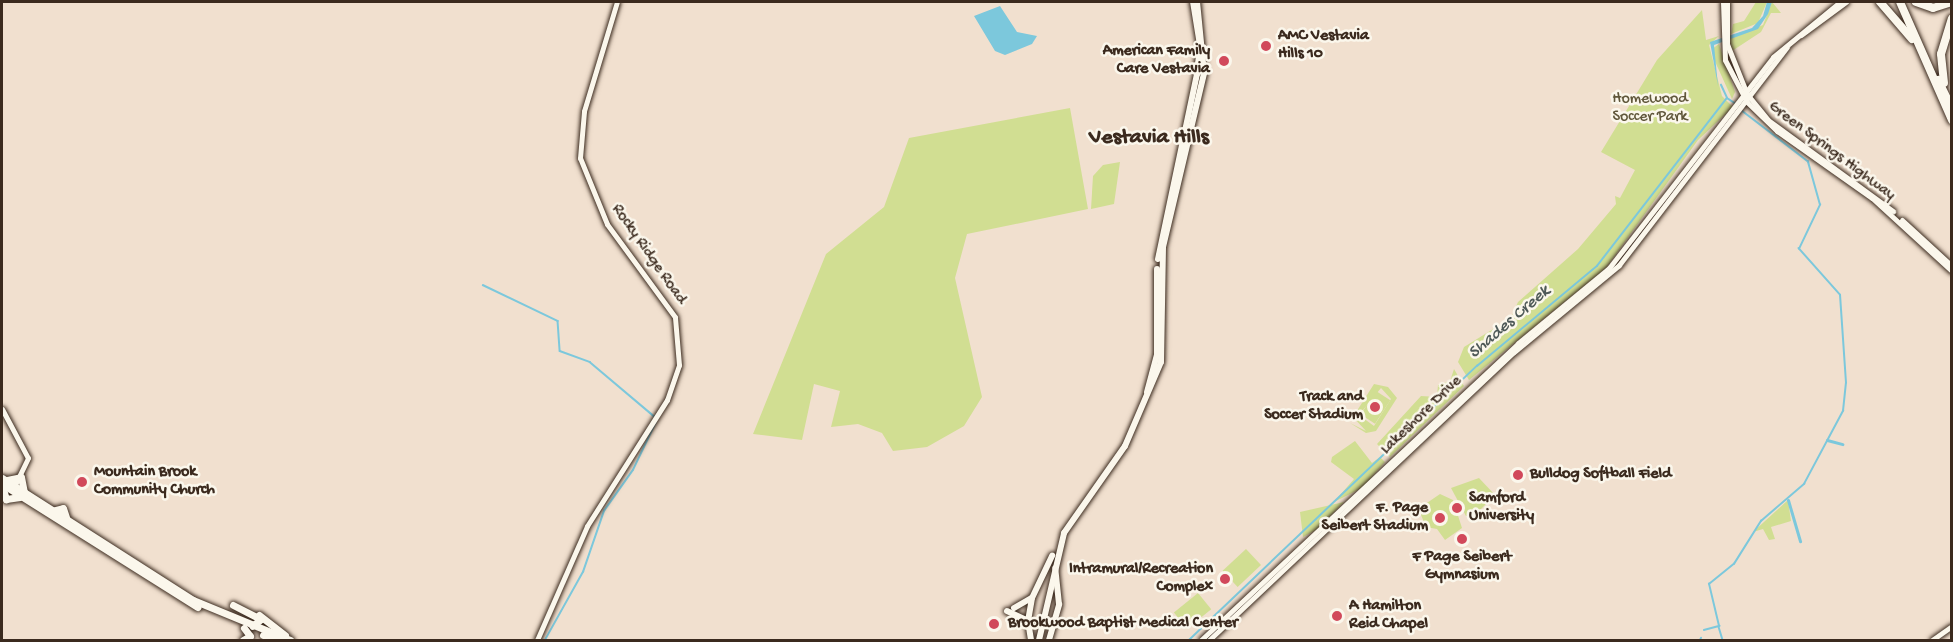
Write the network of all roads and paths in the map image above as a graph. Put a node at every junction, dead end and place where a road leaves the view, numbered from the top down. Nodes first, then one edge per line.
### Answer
1 (617, 2) edge
2 (1195, 2) edge
3 (1722, 2) edge
4 (1727, 2) edge
5 (1840, 2) edge
6 (1846, 2) edge
7 (1880, 2) edge
8 (1899, 2) edge
9 (1905, 2) edge
10 (1916, 2) edge
11 (1951, 2) edge
12 (1952, 19) edge
13 (1723, 31) junction
14 (1924, 60) junction
15 (1757, 83) junction
16 (1739, 86) junction
17 (1747, 98) junction
18 (1739, 107) junction
19 (1951, 108) edge
20 (1757, 110) junction
21 (1952, 120) edge
22 (1628, 249) junction
23 (1952, 266) edge
24 (1952, 271) edge
25 (1150, 311) dead end
26 (1158, 314) junction
27 (2, 409) edge
28 (21, 477) junction
29 (2, 481) edge
30 (13, 488) junction
31 (24, 496) junction
32 (65, 523) junction
33 (1054, 555) junction
34 (159, 586) junction
35 (182, 594) junction
36 (1032, 597) junction
37 (233, 605) dead end
38 (259, 615) dead end
39 (1028, 621) junction
40 (1952, 626) edge
41 (248, 627) junction
42 (244, 640) edge
43 (277, 640) edge
44 (291, 640) edge
45 (537, 640) edge
46 (1031, 640) edge
47 (1037, 640) edge
48 (1049, 640) edge
49 (1201, 640) edge
50 (1209, 640) edge
51 (1932, 640) edge

1 - 45 main road, Rocky Ridge Road
2 - 26 main road
2 - 33 main road
3 - 13 main road, Green Springs Highway
4 - 13 main road, Green Springs Highway
5 - 15 main road
6 - 15 main road
7 - 14 highway
8 - 14 highway
9 - 19 highway
10 - 11 highway
12 - 19 highway
13 - 16 main road, Green Springs Highway
14 - 21 highway
15 - 16 main road
15 - 17 main road, Lakeshore Drive
15 - 20 main road
16 - 17 main road, Green Springs Highway
16 - 18 main road
17 - 18 main road, Lakeshore Drive
17 - 20 main road, Green Springs Highway
18 - 20 main road
18 - 22 main road, Lakeshore Drive
20 - 23 main road, Green Springs Highway
20 - 24 main road, Green Springs Highway
22 - 49 main road, Lakeshore Drive
22 - 50 main road, Lakeshore Drive
25 - 26 main road
26 - 33 main road
27 - 28 main road
28 - 29 highway
28 - 30 main road
28 - 31 highway
29 - 30 highway
29 - 31 highway
30 - 31 highway
31 - 32 highway
31 - 32 highway
32 - 34 highway
32 - 35 highway
33 - 36 main road
33 - 47 main road
33 - 48 main road
34 - 35 highway
34 - 41 highway
35 - 41 highway
36 - 39 main road
36 - 39 main road
37 - 41 highway
38 - 44 highway
39 - 46 main road
40 - 51 main road
41 - 42 highway
41 - 43 highway
41 - 44 highway

